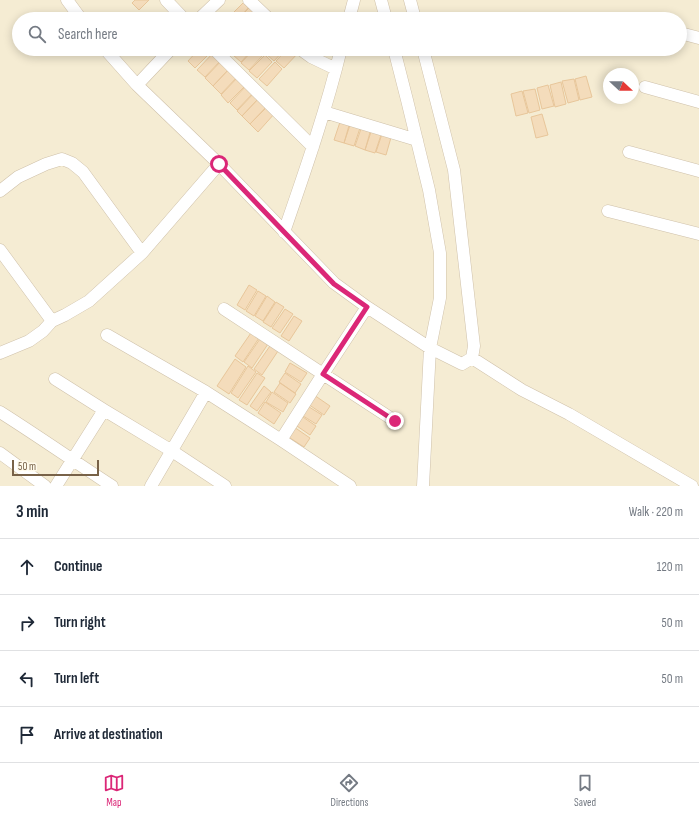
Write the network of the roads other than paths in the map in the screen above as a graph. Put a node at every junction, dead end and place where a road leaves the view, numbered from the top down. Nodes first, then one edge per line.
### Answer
1 (67, 0) edge
2 (166, 0) edge
3 (219, 0) edge
4 (249, 0) edge
5 (354, 0) edge
6 (381, 0) edge
7 (410, 0) edge
8 (76, 12) edge
9 (177, 12) edge
10 (206, 12) edge
11 (262, 12) edge
12 (351, 12) edge
13 (384, 12) edge
14 (413, 12) edge
15 (687, 35) edge
16 (699, 38) edge
17 (111, 56) edge
18 (164, 56) edge
19 (221, 56) edge
20 (310, 56) edge
21 (339, 56) edge
22 (396, 56) edge
23 (425, 56) edge
24 (336, 69) junction
25 (137, 85) junction
26 (645, 87) dead end
27 (699, 102) edge
28 (324, 112) junction
29 (417, 140) junction
30 (313, 147) junction
31 (629, 152) dead end
32 (219, 164) junction
33 (699, 171) edge
34 (0, 191) edge
35 (608, 211) dead end
36 (284, 232) junction
37 (699, 234) edge
38 (0, 250) edge
39 (142, 253) junction
40 (367, 307) junction
41 (224, 309) dead end
42 (52, 321) junction
43 (107, 335) dead end
44 (430, 348) junction
45 (0, 353) edge
46 (467, 361) junction
47 (323, 374) junction
48 (55, 379) dead end
49 (206, 392) junction
50 (104, 410) junction
51 (0, 412) edge
52 (395, 421) dead end
53 (281, 440) junction
54 (172, 451) junction
55 (0, 453) edge
56 (73, 461) junction
57 (45, 486) edge
58 (56, 486) edge
59 (112, 486) edge
60 (151, 486) edge
61 (225, 486) edge
62 (350, 486) edge
63 (422, 486) edge
64 (692, 486) edge

1 - 8 street
2 - 9 street
3 - 10 street
4 - 11 street
5 - 12 street
6 - 13 street
7 - 14 street
15 - 16 street
17 - 25 street
18 - 25 street
19 - 30 street
20 - 24 street
21 - 24 street
22 - 29 street
23 - 46 street
24 - 28 street
25 - 32 street
26 - 27 street
28 - 29 street
28 - 30 street
29 - 44 street
30 - 36 street
31 - 33 street
32 - 36 street
32 - 39 street
34 - 39 street
35 - 37 street
36 - 40 street
38 - 42 street
39 - 42 street
40 - 44 street
40 - 47 street
41 - 47 street
42 - 45 street
43 - 49 street
44 - 46 street
44 - 63 street
46 - 64 street
47 - 52 street
47 - 53 street
48 - 50 street
49 - 53 street
49 - 54 street
50 - 54 street
50 - 56 street
51 - 56 street
53 - 62 street
54 - 60 street
54 - 61 street
55 - 57 street
56 - 58 street
56 - 59 street

